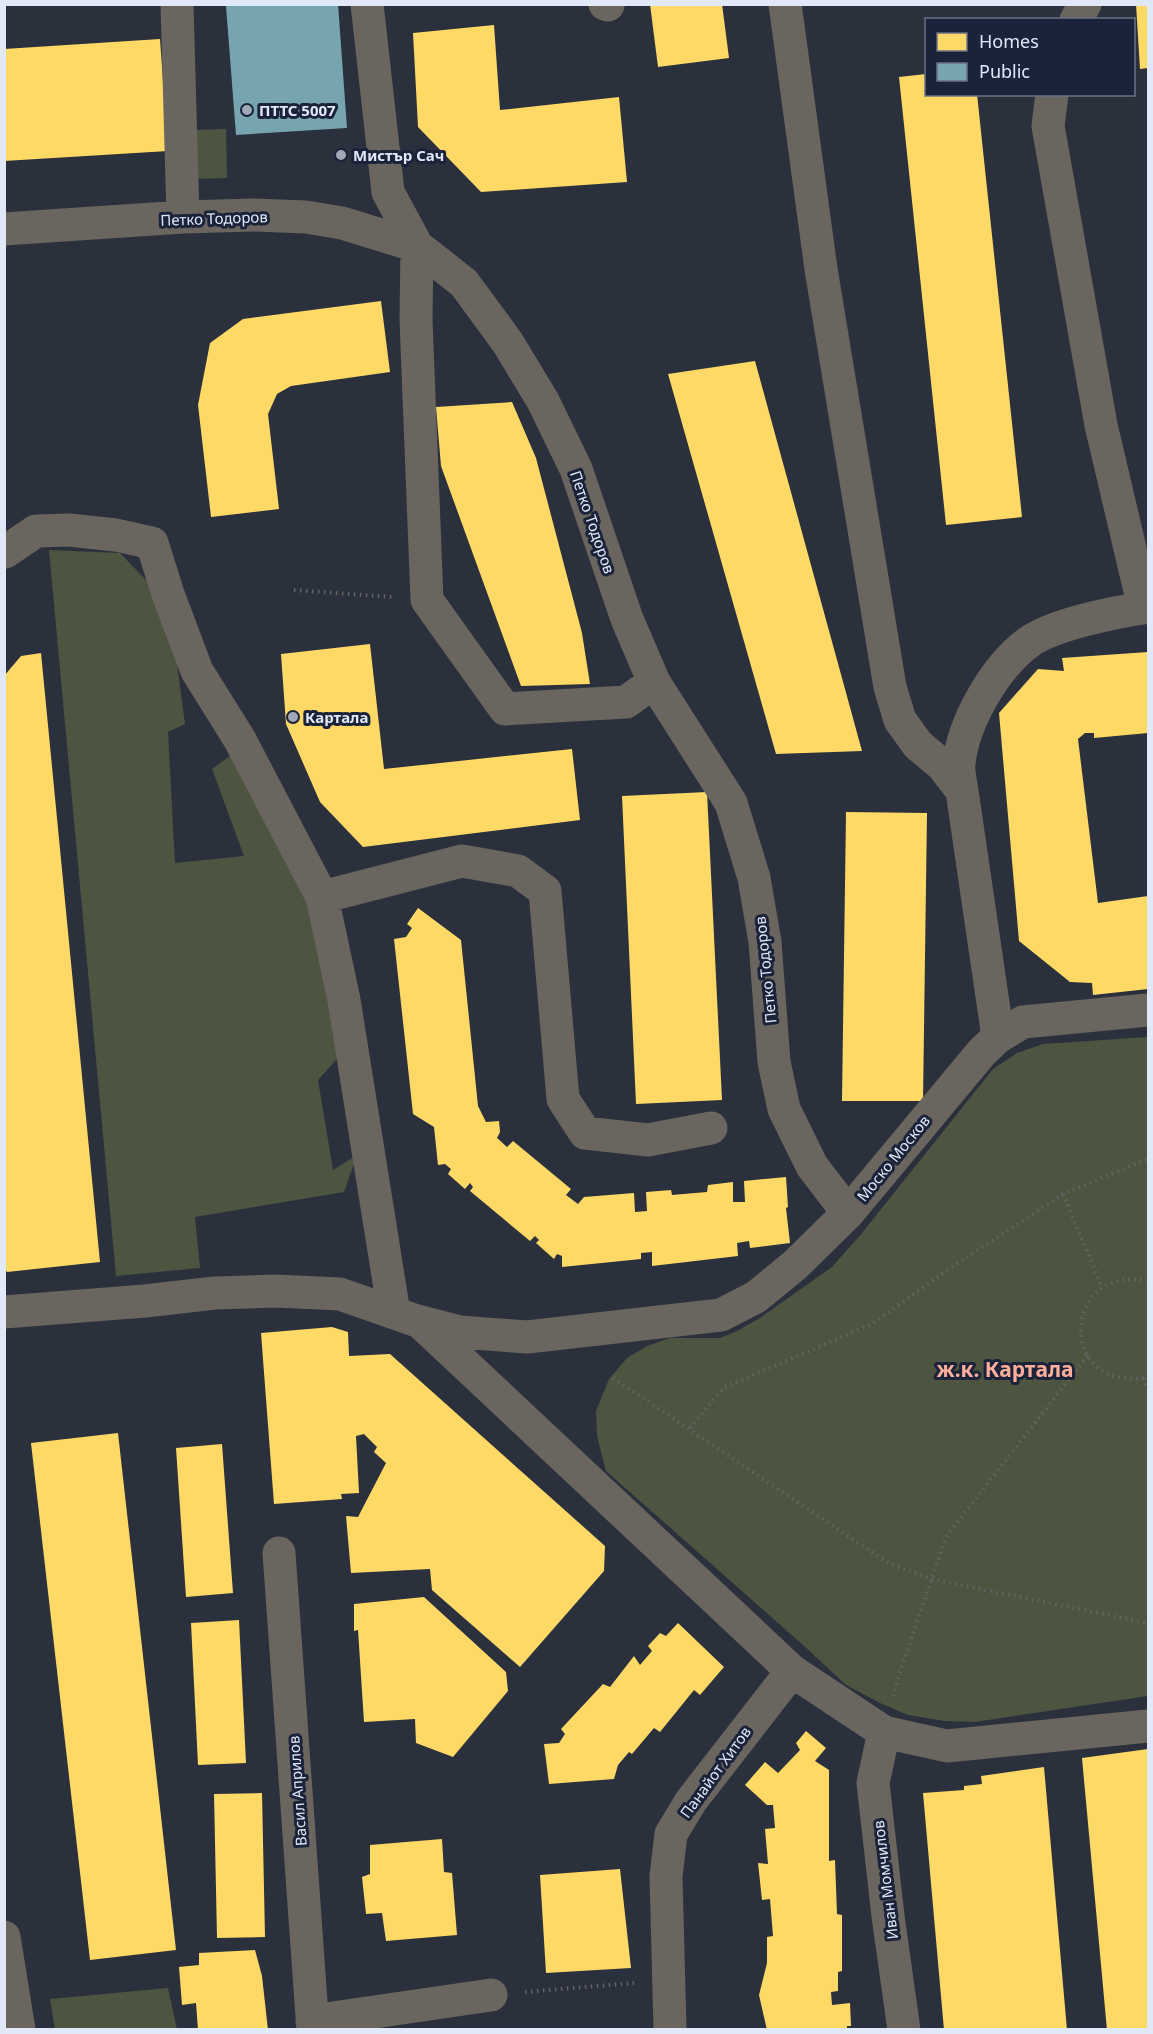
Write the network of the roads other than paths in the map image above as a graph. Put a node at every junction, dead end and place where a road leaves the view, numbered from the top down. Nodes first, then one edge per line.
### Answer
1 (177, 4) edge
2 (367, 4) edge
3 (785, 4) edge
4 (1085, 4) edge
5 (1077, 18) edge
6 (1052, 96) edge
7 (183, 217) junction
8 (4, 229) edge
9 (417, 246) junction
10 (4, 552) edge
11 (1146, 607) edge
12 (654, 682) junction
13 (962, 791) junction
14 (322, 897) junction
15 (1149, 1010) edge
16 (998, 1037) junction
17 (711, 1128) dead end
18 (848, 1213) junction
19 (4, 1312) edge
20 (406, 1317) junction
21 (279, 1553) dead end
22 (792, 1671) junction
23 (1149, 1726) edge
24 (884, 1732) junction
25 (4, 1937) edge
26 (491, 1995) road end
27 (312, 2025) edge
28 (19, 2030) edge
29 (670, 2030) edge
30 (904, 2030) edge

1 - 7 street
2 - 9 street
3 - 13 street
4 - 5 street
6 - 11 street
7 - 8 street, Петко Тодоров
7 - 9 street, Петко Тодоров
9 - 12 street, Петко Тодоров
9 - 12 street
10 - 14 street
11 - 13 street
12 - 18 street, Петко Тодоров
13 - 16 street
14 - 17 street
14 - 20 street
15 - 16 street, Моско Москов
16 - 18 street, Моско Москов
18 - 20 street, Моско Москов
19 - 20 street, Моско Москов
20 - 22 street
21 - 27 street, Васил Априлов
22 - 24 street
22 - 29 street, Панайот Хитов
23 - 24 street
24 - 30 street, Иван Момчилов
25 - 28 street
26 - 27 street

